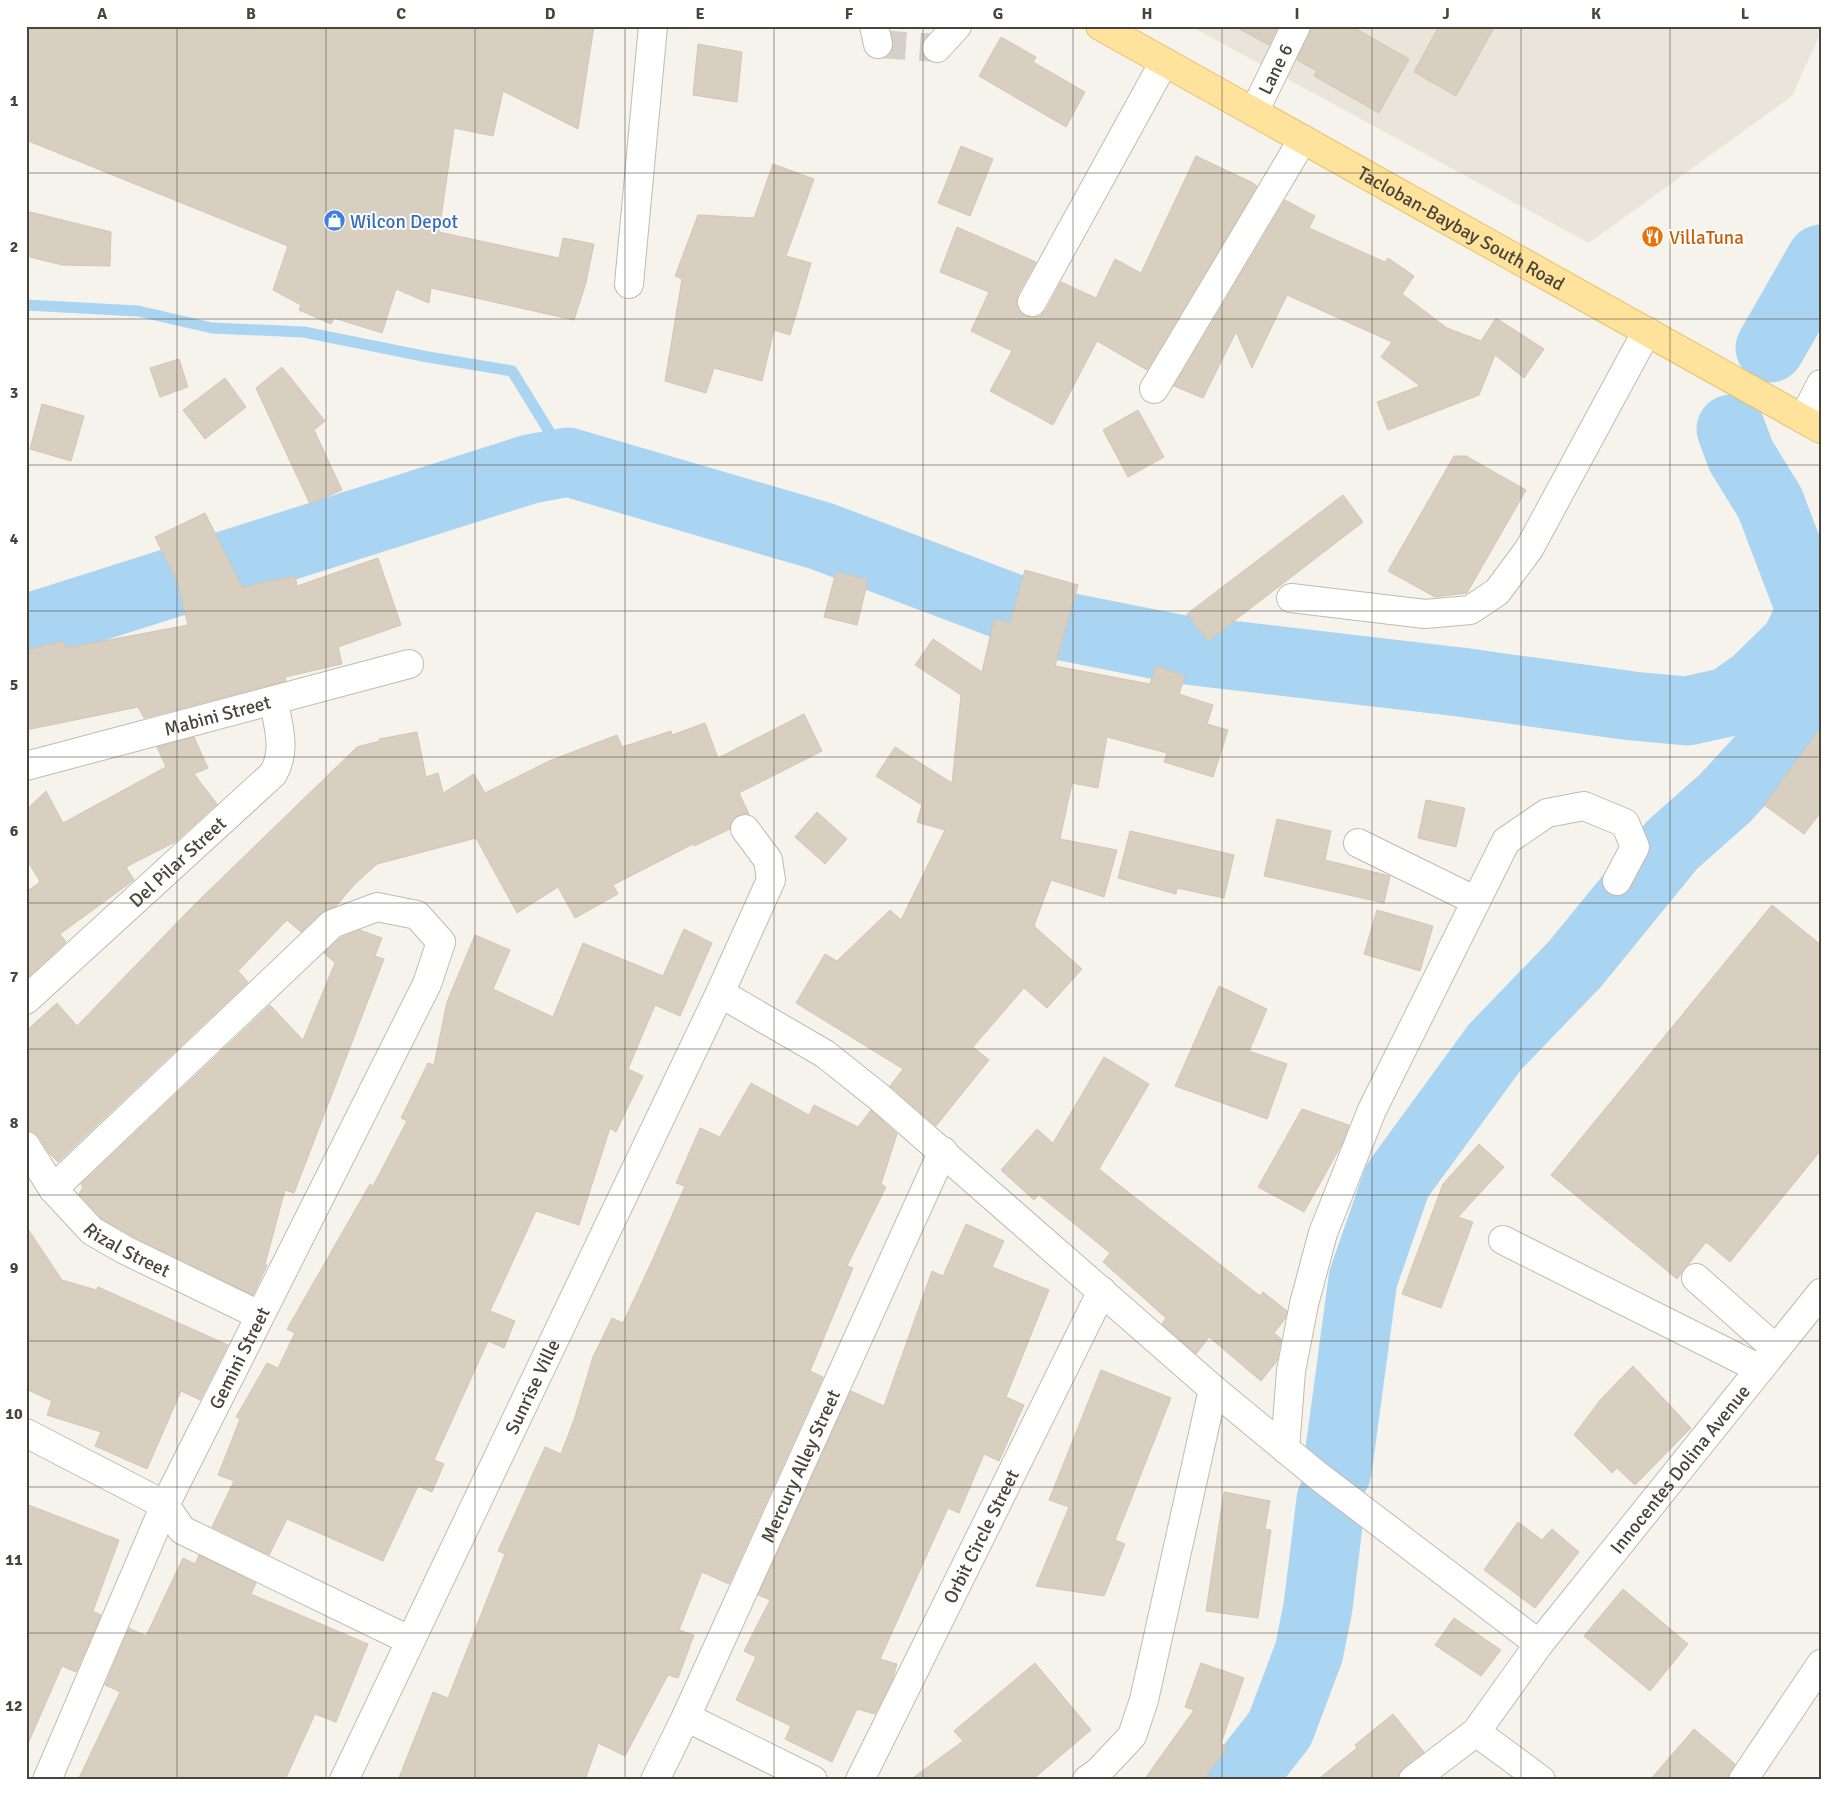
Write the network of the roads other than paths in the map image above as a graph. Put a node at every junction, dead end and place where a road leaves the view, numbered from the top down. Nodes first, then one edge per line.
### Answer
1 (652, 26) edge
2 (957, 26) edge
3 (1100, 26) edge
4 (1296, 26) edge
5 (937, 48) dead end
6 (1164, 62) junction
7 (1254, 112) junction
8 (1303, 139) junction
9 (629, 284) dead end
10 (1032, 302) dead end
11 (1647, 331) junction
12 (1821, 384) edge
13 (1154, 389) dead end
14 (1812, 424) edge
15 (1291, 598) dead end
16 (409, 664) dead end
17 (274, 700) junction
18 (26, 766) edge
19 (745, 829) dead end
20 (1358, 843) dead end
21 (1617, 881) dead end
22 (1476, 901) junction
23 (720, 993) junction
24 (26, 1000) edge
25 (26, 1146) edge
26 (943, 1151) junction
27 (53, 1189) junction
28 (1503, 1240) dead end
29 (1696, 1278) dead end
30 (1102, 1291) junction
31 (1821, 1293) edge
32 (259, 1315) junction
33 (1768, 1359) junction
34 (1213, 1389) junction
35 (26, 1433) edge
36 (1285, 1449) junction
37 (166, 1505) junction
38 (409, 1640) junction
39 (1539, 1644) junction
40 (1821, 1664) edge
41 (686, 1718) junction
42 (1476, 1732) junction
43 (47, 1780) edge
44 (344, 1780) edge
45 (655, 1780) edge
46 (813, 1780) edge
47 (860, 1780) edge
48 (1087, 1780) edge
49 (1413, 1780) edge
50 (1541, 1780) edge
51 (1743, 1780) edge

1 - 9 street
2 - 5 street
3 - 6 main road, Tacloban-Baybay South Road
4 - 7 street, Lane 6
6 - 7 main road, Tacloban-Baybay South Road
6 - 10 street
7 - 8 main road, Tacloban-Baybay South Road
8 - 11 main road, Tacloban-Baybay South Road
8 - 13 street
11 - 14 main road, Tacloban-Baybay South Road
11 - 15 street
12 - 14 street
16 - 17 street, Mabini Street
17 - 18 street, Mabini Street
17 - 24 street, Del Pilar Street
19 - 23 street, Sunrise Ville
20 - 22 street
21 - 22 street
22 - 36 street
23 - 26 street
23 - 38 street, Sunrise Ville
25 - 27 street, Rizal Street
26 - 30 street
26 - 41 street, Mercury Alley Street
27 - 32 street, Rizal Street
27 - 32 street, Gemini Street
28 - 33 street
29 - 33 street
30 - 34 street
30 - 47 street, Orbit Circle Street
31 - 33 street, Innocentes Dolina Avenue
32 - 37 street, Gemini Street
33 - 39 street, Innocentes Dolina Avenue
34 - 36 street
34 - 48 street
35 - 37 street
36 - 39 street
37 - 38 street
37 - 43 street, Gemini Street
38 - 44 street, Sunrise Ville
39 - 42 street, Innocentes Dolina Avenue
40 - 51 street
41 - 45 street, Mercury Alley Street
41 - 46 street
42 - 49 street, Innocentes Dolina Avenue
42 - 50 street

